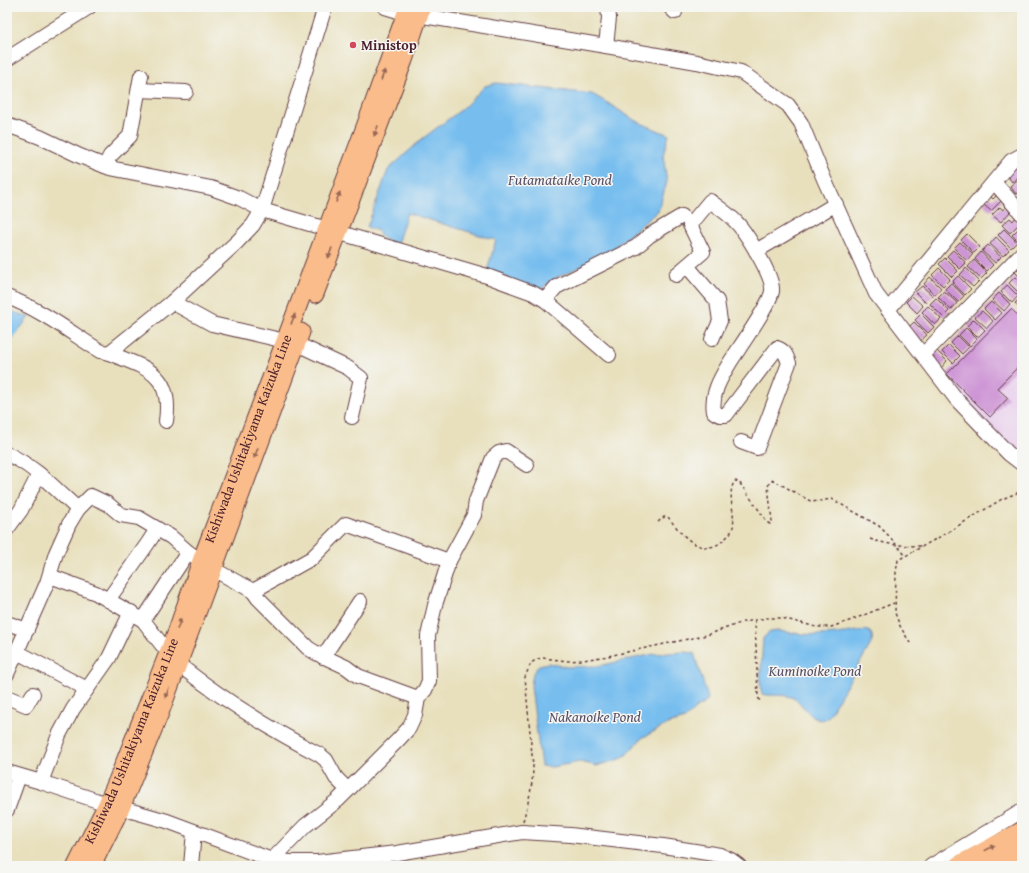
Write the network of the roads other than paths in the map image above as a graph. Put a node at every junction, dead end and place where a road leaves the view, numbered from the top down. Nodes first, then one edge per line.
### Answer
1 (89, 7) edge
2 (325, 7) edge
3 (385, 7) edge
4 (608, 7) edge
5 (413, 11) edge
6 (606, 46) junction
7 (7, 59) edge
8 (141, 76) dead end
9 (138, 90) junction
10 (186, 92) dead end
11 (7, 125) edge
12 (1022, 155) edge
13 (105, 166) junction
14 (994, 182) junction
15 (836, 204) junction
16 (262, 210) junction
17 (1022, 214) edge
18 (682, 216) dead end
19 (332, 230) junction
20 (756, 251) junction
21 (1022, 253) edge
22 (7, 297) edge
23 (545, 300) junction
24 (172, 302) junction
25 (888, 310) junction
26 (712, 338) dead end
27 (291, 342) junction
28 (109, 353) junction
29 (609, 355) dead end
30 (923, 355) junction
31 (352, 417) dead end
32 (166, 421) dead end
33 (742, 442) dead end
34 (7, 454) edge
35 (1022, 464) edge
36 (527, 465) dead end
37 (39, 474) junction
38 (78, 509) junction
39 (157, 529) junction
40 (7, 530) edge
41 (200, 561) junction
42 (449, 561) junction
43 (50, 576) junction
44 (253, 591) junction
45 (108, 600) junction
46 (360, 601) dead end
47 (130, 612) junction
48 (143, 620) junction
49 (7, 623) edge
50 (27, 630) junction
51 (169, 649) junction
52 (17, 652) junction
53 (323, 656) junction
54 (178, 664) junction
55 (7, 674) edge
56 (87, 689) junction
57 (33, 694) dead end
58 (7, 697) edge
59 (418, 698) junction
60 (13, 774) edge
61 (41, 782) junction
62 (348, 790) junction
63 (114, 806) junction
64 (7, 810) edge
65 (1022, 811) edge
66 (194, 832) junction
67 (1022, 832) edge
68 (1022, 849) edge
69 (272, 860) junction
70 (76, 866) edge
71 (92, 866) edge
72 (191, 866) edge
73 (739, 866) edge
74 (931, 866) edge
75 (959, 866) edge
76 (989, 866) edge

1 - 7 street
2 - 16 street
3 - 5 street
4 - 6 street
5 - 6 street
5 - 19 main road, Kishiwada Ushitakiyama Kaizuka Line
6 - 15 street
8 - 9 street
9 - 10 street
9 - 13 street
11 - 13 street
12 - 14 street
13 - 16 street
14 - 17 street
14 - 25 street
15 - 20 street
15 - 25 street
16 - 19 street
16 - 24 street
18 - 23 street
19 - 23 street
19 - 27 main road, Kishiwada Ushitakiyama Kaizuka Line
20 - 26 street
20 - 33 street
21 - 30 street
22 - 28 street
23 - 29 street
24 - 27 street
24 - 28 street
25 - 30 street
27 - 31 street
27 - 41 main road, Kishiwada Ushitakiyama Kaizuka Line
28 - 32 street
30 - 35 street
34 - 37 street
36 - 42 street
37 - 38 street
37 - 40 street
38 - 39 street
38 - 43 street
39 - 41 street
39 - 45 street
41 - 44 street
41 - 48 street
51 -> 41 main road, Kishiwada Ushitakiyama Kaizuka Line
41 - 54 main road, Kishiwada Ushitakiyama Kaizuka Line
42 - 44 street
42 - 59 street
43 - 45 street
43 - 50 street
44 - 53 street
45 - 47 street
46 - 53 street
47 - 48 street
47 - 56 street
48 - 51 street
49 - 50 street
50 - 52 street
51 - 63 main road, Kishiwada Ushitakiyama Kaizuka Line
52 - 55 street
52 - 56 street
53 - 59 street
54 - 62 street
54 -> 63 main road, Kishiwada Ushitakiyama Kaizuka Line
56 - 61 street
57 - 58 street
59 - 62 street
60 - 61 street
60 - 64 street
61 - 63 street
62 - 69 street
63 - 66 street
63 - 70 main road, Kishiwada Ushitakiyama Kaizuka Line
63 - 71 main road, Kishiwada Ushitakiyama Kaizuka Line
65 - 74 street
66 - 69 street
66 - 72 street
75 -> 67 highway
68 - 76 highway
69 - 73 street

